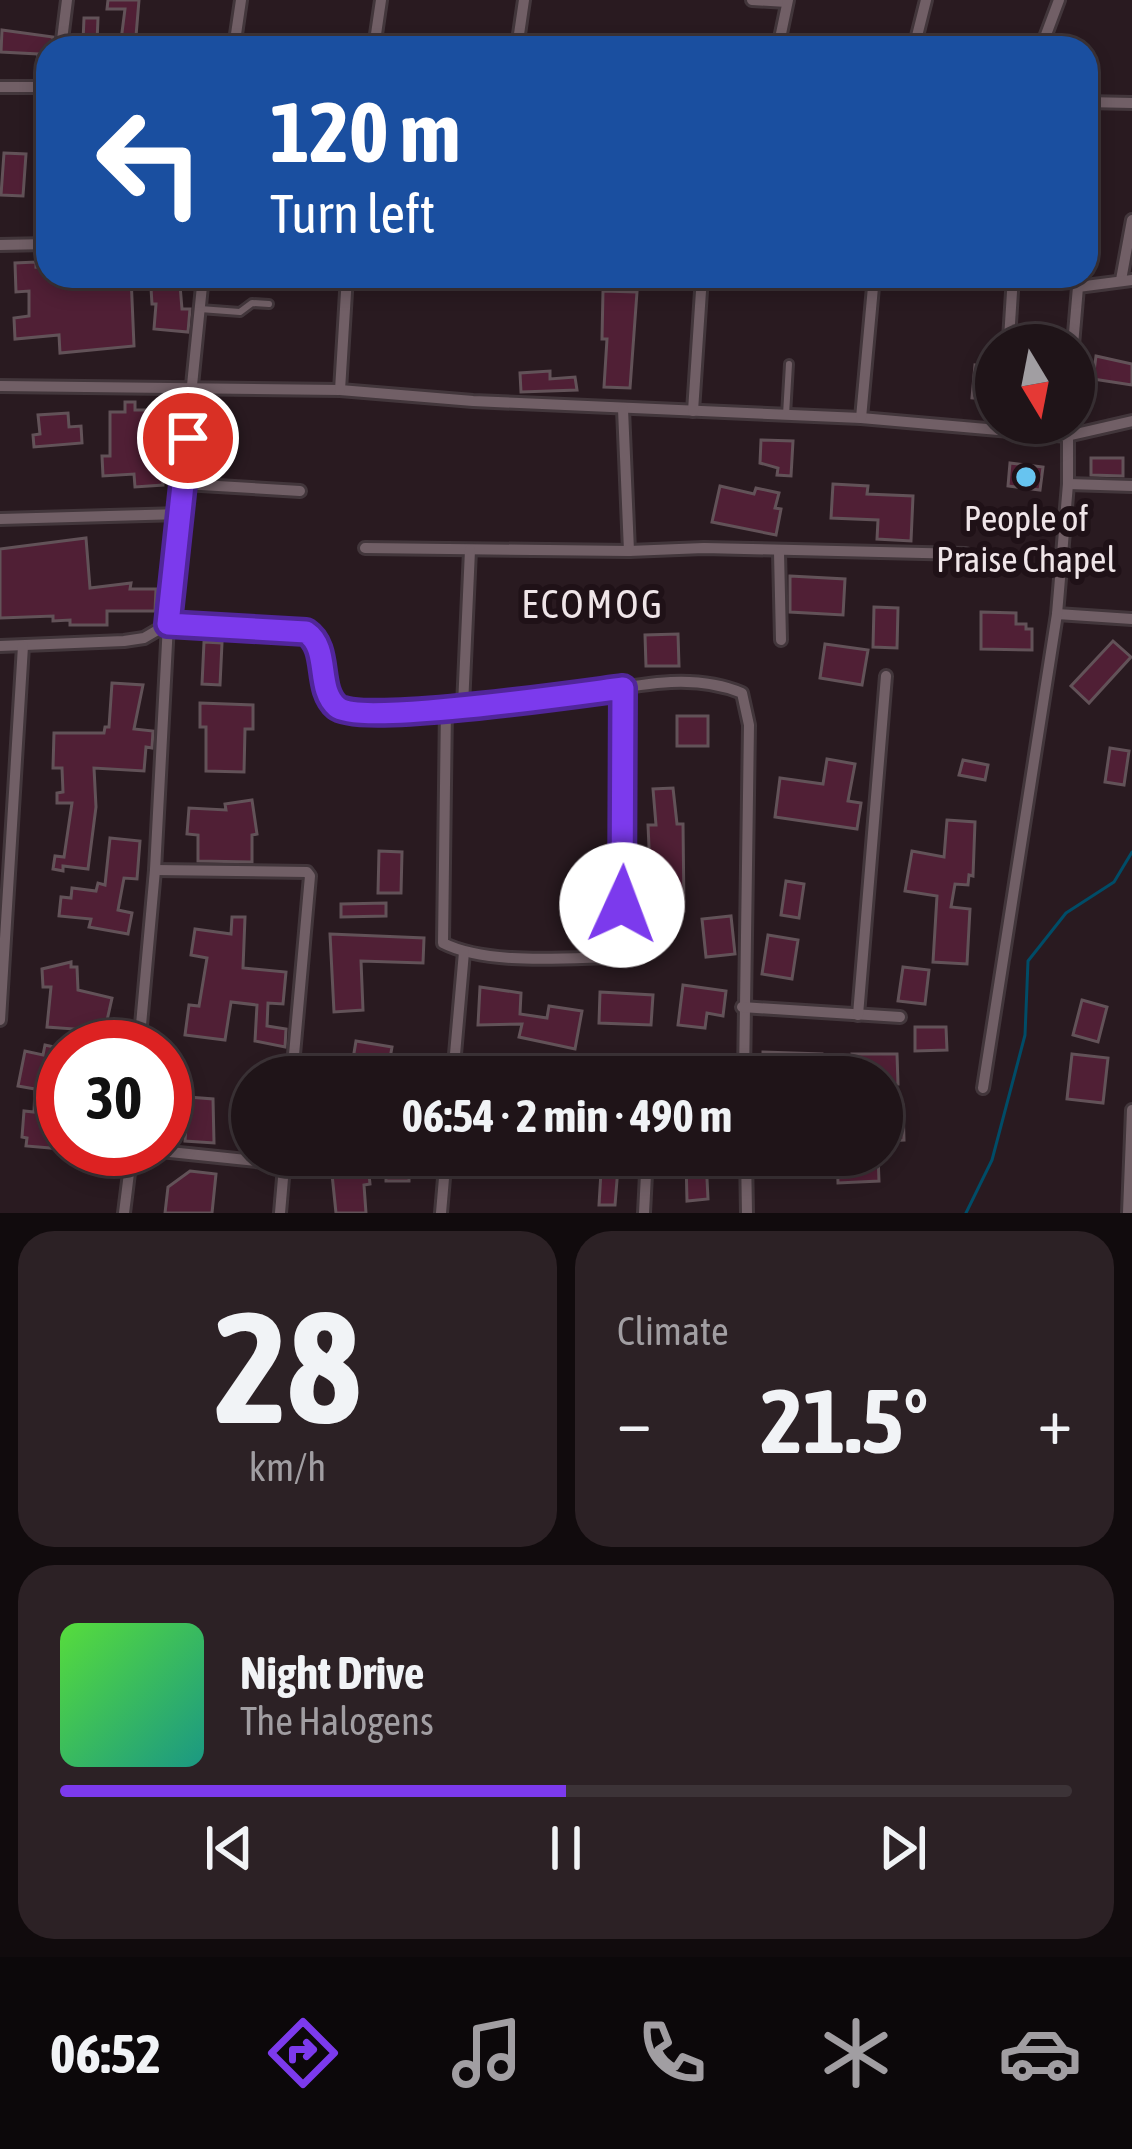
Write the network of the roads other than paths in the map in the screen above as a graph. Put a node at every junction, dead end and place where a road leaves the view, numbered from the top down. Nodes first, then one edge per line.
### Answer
1 (67, 0) edge
2 (242, 0) edge
3 (381, 0) edge
4 (524, 0) edge
5 (752, 0) edge
6 (926, 0) edge
7 (1059, 0) edge
8 (788, 1) edge
9 (63, 36) edge
10 (236, 36) edge
11 (376, 36) edge
12 (519, 36) edge
13 (781, 36) edge
14 (917, 36) edge
15 (1046, 36) edge
16 (0, 87) edge
17 (36, 87) edge
18 (1098, 102) edge
19 (1132, 103) edge
20 (1132, 220) edge
21 (36, 244) edge
22 (0, 245) edge
23 (1126, 280) edge
24 (202, 288) edge
25 (345, 288) edge
26 (701, 288) edge
27 (873, 288) edge
28 (1012, 288) edge
29 (1078, 288) edge
30 (269, 304) dead end
31 (200, 309) junction
32 (1010, 324) edge
33 (1075, 324) edge
34 (789, 364) dead end
35 (0, 386) edge
36 (193, 386) junction
37 (340, 390) junction
38 (623, 409) junction
39 (693, 411) junction
40 (786, 415) junction
41 (861, 418) junction
42 (1132, 421) edge
43 (975, 424) edge
44 (1095, 426) edge
45 (1068, 444) edge
46 (184, 484) junction
47 (1068, 484) junction
48 (1132, 486) edge
49 (300, 490) dead end
50 (182, 514) junction
51 (0, 519) edge
52 (365, 548) dead end
53 (470, 550) junction
54 (628, 551) junction
55 (779, 552) junction
56 (966, 554) dead end
57 (1057, 614) junction
58 (1132, 619) edge
59 (168, 624) junction
60 (781, 640) dead end
61 (0, 646) edge
62 (23, 646) junction
63 (886, 676) dead end
64 (623, 688) junction
65 (463, 706) junction
66 (446, 707) junction
67 (7, 790) edge
68 (154, 870) junction
69 (464, 952) junction
70 (742, 1007) junction
71 (858, 1016) junction
72 (900, 1017) dead end
73 (0, 1020) edge
74 (141, 1020) edge
75 (294, 1056) edge
76 (455, 1056) edge
77 (743, 1056) edge
78 (983, 1088) dead end
79 (1132, 1110) edge
80 (192, 1153) edge
81 (231, 1156) edge
82 (131, 1176) edge
83 (283, 1176) edge
84 (444, 1176) edge
85 (646, 1176) edge
86 (746, 1176) edge
87 (124, 1213) edge
88 (280, 1213) edge
89 (441, 1213) edge
90 (644, 1213) edge
91 (747, 1213) edge
92 (1128, 1213) edge

1 - 9 street
2 - 10 street
3 - 11 street
4 - 12 street
5 - 8 street
6 - 14 street
7 - 15 street
8 - 13 street
16 - 17 street
18 - 19 street
20 - 23 street
21 - 22 street
24 - 31 street
25 - 37 street
26 - 39 street
27 - 41 street
28 - 32 street
29 - 33 street
30 - 31 lane
31 - 36 street
34 - 40 lane
35 - 36 street
36 - 37 street
36 - 46 street
37 - 38 street
38 - 39 street
38 - 54 street
39 - 40 street
40 - 41 street
41 - 43 street
42 - 44 street
45 - 47 street
46 - 49 street
46 - 50 street
47 - 48 street
47 - 57 street
50 - 51 street
50 - 59 street
52 - 53 street
53 - 54 street
53 - 65 street
54 - 55 street
55 - 56 street
55 - 60 street
57 - 58 street
57 - 78 street
59 - 62 street
59 - 66 street
59 - 68 street
61 - 62 street
62 - 67 street
63 - 71 street
64 - 65 street
64 - 69 street
64 - 70 street
65 - 66 street
66 - 69 street
67 - 73 street
68 - 74 street
68 - 75 street
69 - 76 street
70 - 71 street
70 - 77 street
71 - 72 street
79 - 92 street
80 - 81 street
82 - 87 street
83 - 88 street
84 - 89 street
85 - 90 street
86 - 91 street

